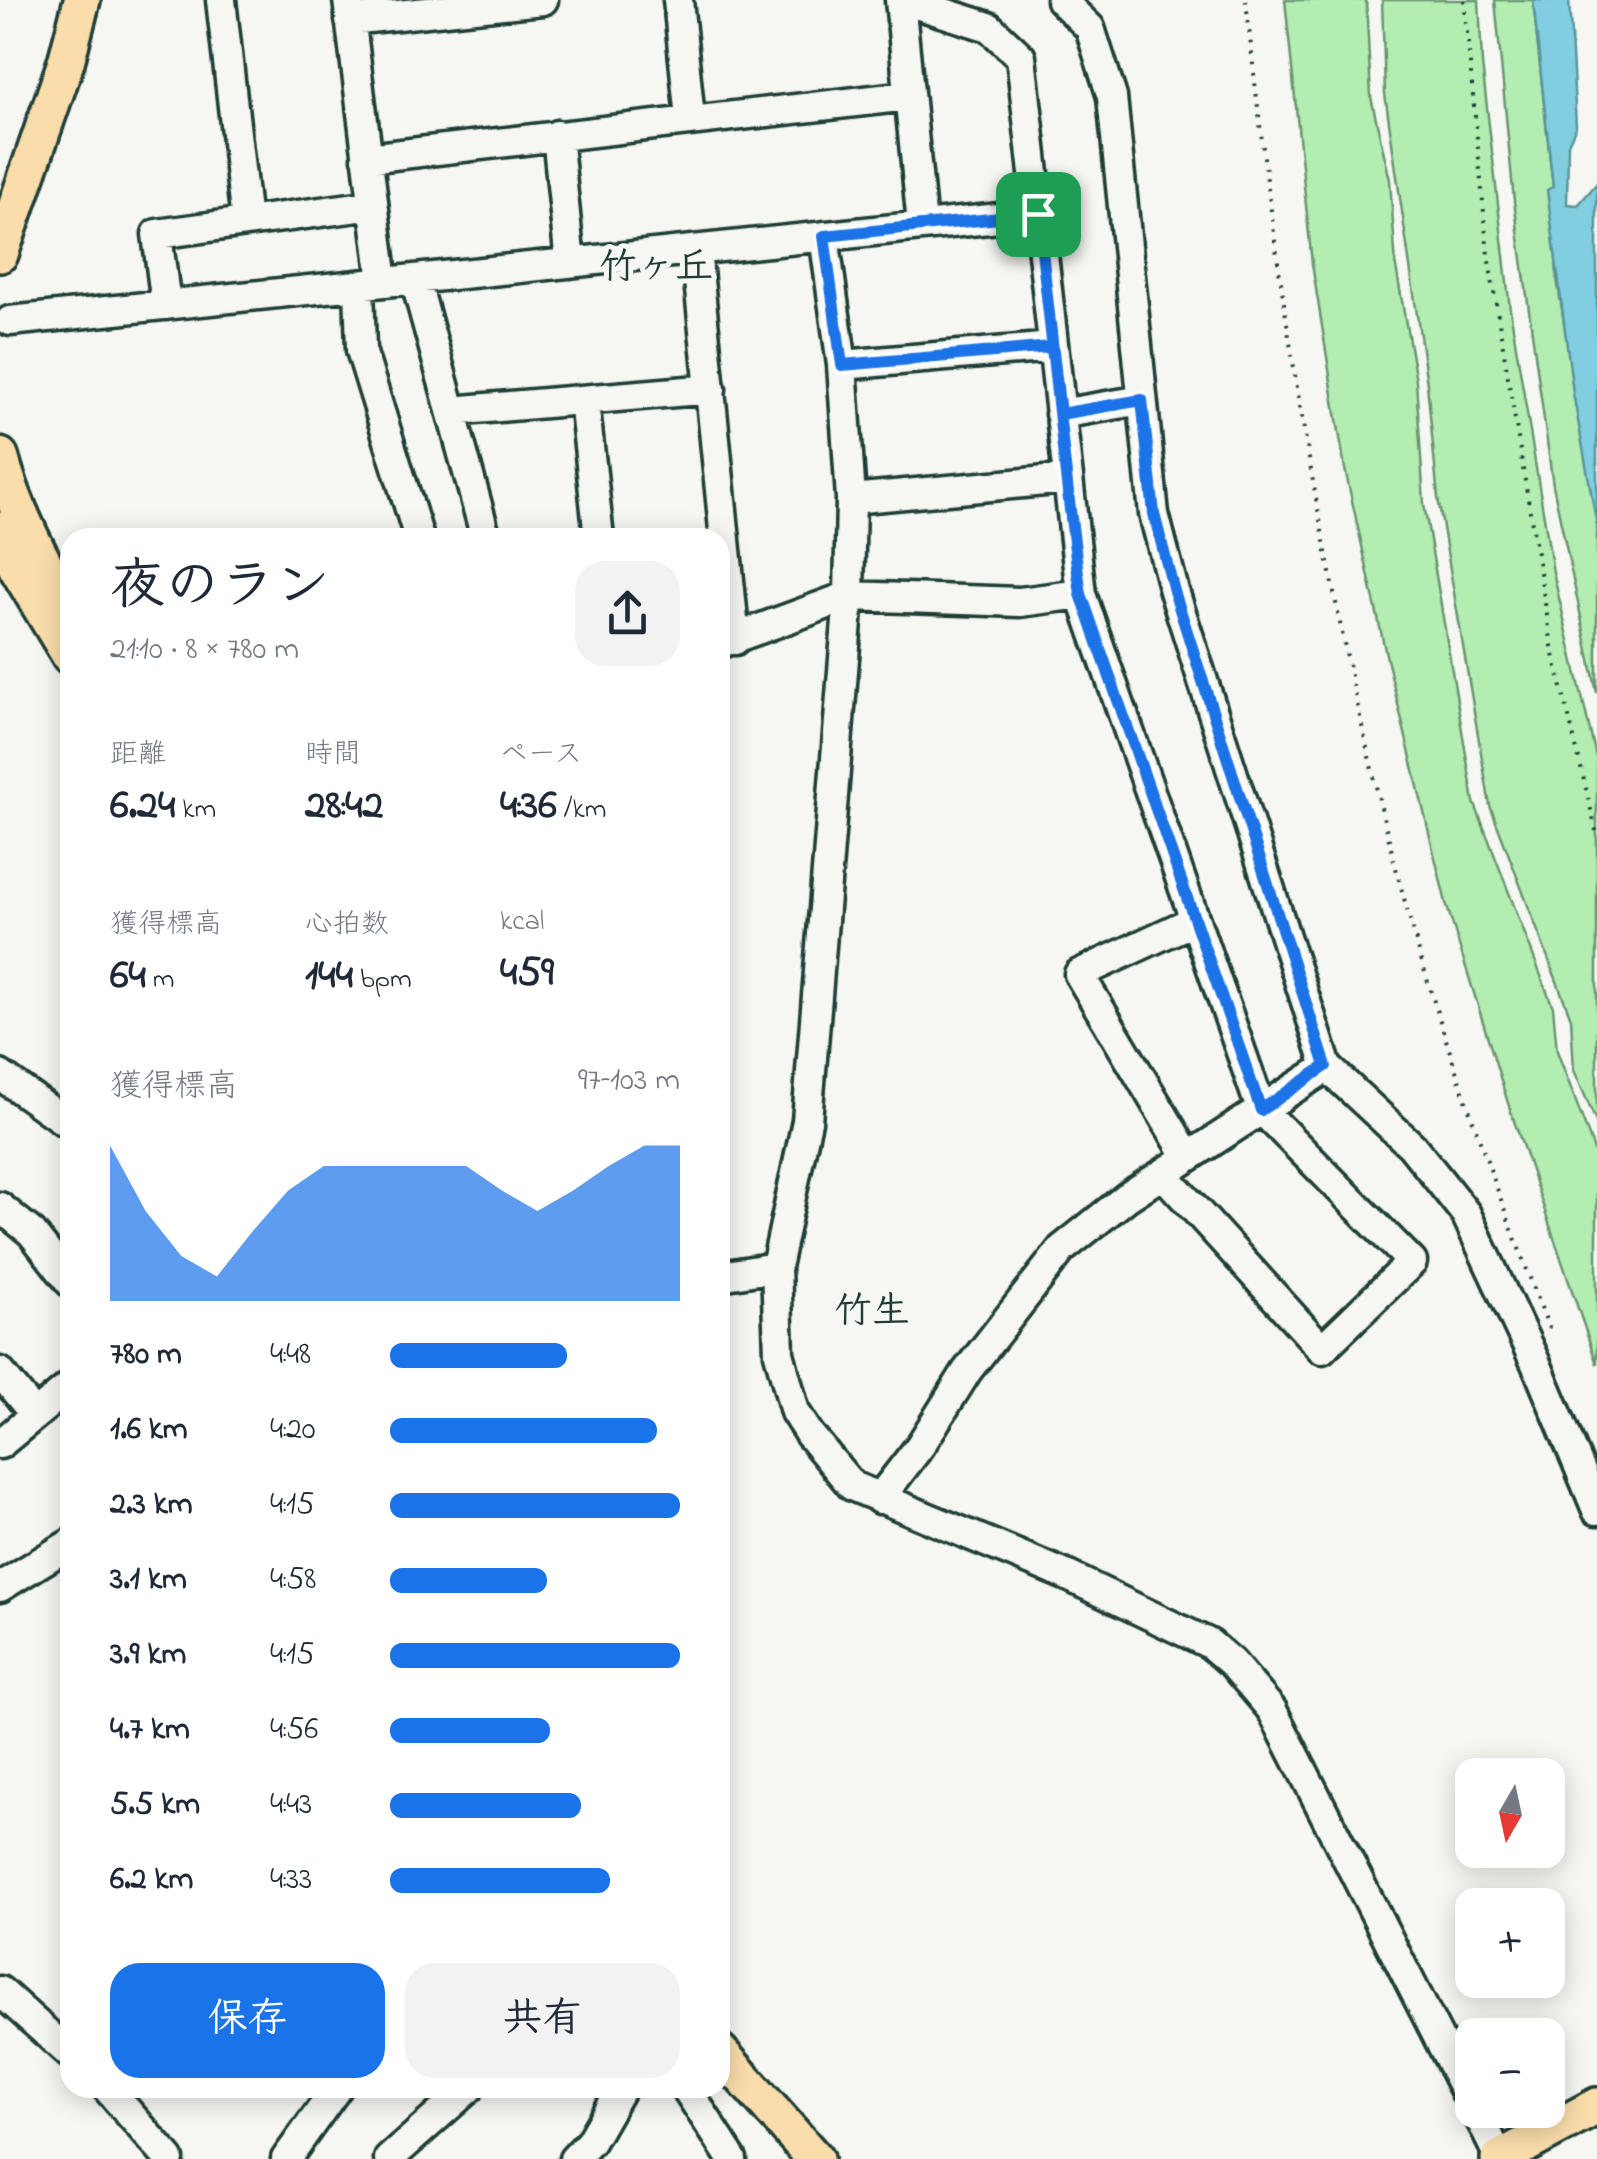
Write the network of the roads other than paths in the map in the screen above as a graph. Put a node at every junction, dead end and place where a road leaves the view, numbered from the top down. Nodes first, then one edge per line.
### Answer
1 (82, 0) edge
2 (221, 0) edge
3 (543, 0) edge
4 (678, 0) edge
5 (902, 0) edge
6 (1060, 0) edge
7 (485, 3) edge
8 (349, 10) edge
9 (908, 96) junction
10 (690, 120) junction
11 (557, 135) junction
12 (368, 158) junction
13 (373, 204) junction
14 (1038, 214) junction
15 (246, 222) junction
16 (922, 225) junction
17 (824, 236) junction
18 (696, 250) junction
19 (0, 254) edge
20 (570, 263) junction
21 (415, 279) junction
22 (371, 284) junction
23 (166, 305) junction
24 (10, 321) dead end
25 (1052, 347) junction
26 (842, 365) junction
27 (711, 389) junction
28 (584, 400) junction
29 (1142, 400) junction
30 (451, 411) junction
31 (1060, 414) junction
32 (0, 456) edge
33 (1067, 479) junction
34 (851, 500) junction
35 (417, 528) edge
36 (483, 528) edge
37 (598, 528) edge
38 (720, 528) edge
39 (0, 530) edge
40 (60, 593) edge
41 (1081, 594) junction
42 (850, 596) junction
43 (60, 640) edge
44 (730, 641) edge
45 (1193, 921) junction
46 (1326, 1066) junction
47 (0, 1075) edge
48 (1261, 1110) junction
49 (60, 1118) edge
50 (1188, 1158) junction
51 (1163, 1174) junction
52 (0, 1207) edge
53 (776, 1267) junction
54 (60, 1269) edge
55 (730, 1274) edge
56 (0, 1372) edge
57 (60, 1395) edge
58 (36, 1415) junction
59 (0, 1444) edge
60 (879, 1499) junction
61 (1597, 1510) edge
62 (60, 1550) edge
63 (0, 1586) edge
64 (0, 1991) edge
65 (60, 2045) edge
66 (730, 2063) edge
67 (1455, 2070) edge
68 (117, 2098) edge
69 (330, 2098) edge
70 (458, 2098) edge
71 (616, 2098) edge
72 (692, 2098) edge
73 (1597, 2106) edge
74 (1484, 2128) edge
75 (169, 2159) edge
76 (286, 2159) edge
77 (389, 2159) edge
78 (574, 2159) edge
79 (732, 2159) edge
80 (814, 2159) edge
81 (1500, 2159) edge

1 - 19 main road
2 - 15 street
3 - 7 street
4 - 10 street
5 - 9 street
5 - 14 street
6 - 29 street
7 - 8 street
8 - 12 street
9 - 10 street
9 - 16 street
10 - 11 street
11 - 12 street
11 - 20 street
12 - 13 street
13 - 15 street
13 - 22 street
14 - 16 street
14 - 25 street
15 - 23 street
16 - 17 street
17 - 18 street
17 - 26 street
18 - 20 street
18 - 27 street
20 - 21 street
21 - 22 street
21 - 30 street
22 - 23 street
22 - 35 street
23 - 24 street
25 - 26 street
25 - 31 street
26 - 34 street
27 - 28 street
27 - 38 street
28 - 30 street
28 - 37 street
29 - 31 street
29 - 46 street
30 - 36 street
31 - 33 street
32 - 40 main road
33 - 34 street
33 - 41 street
34 - 42 street
39 - 43 main road
41 - 42 street
41 - 45 street
42 - 44 street
42 - 53 street
45 - 48 street
45 - 50 street
46 - 48 street
46 - 61 street
47 - 49 street
48 - 50 street
48 - 51 street
50 - 51 street
51 - 60 street
52 - 54 street
53 - 55 street
53 - 60 street
56 - 58 street
57 - 58 street
58 - 59 street
60 - 67 street
62 - 63 street
64 - 65 street
66 - 80 main road
68 - 75 street
69 - 76 street
70 - 77 street
71 - 78 street
72 - 79 street
73 - 81 main road
74 - 81 street

